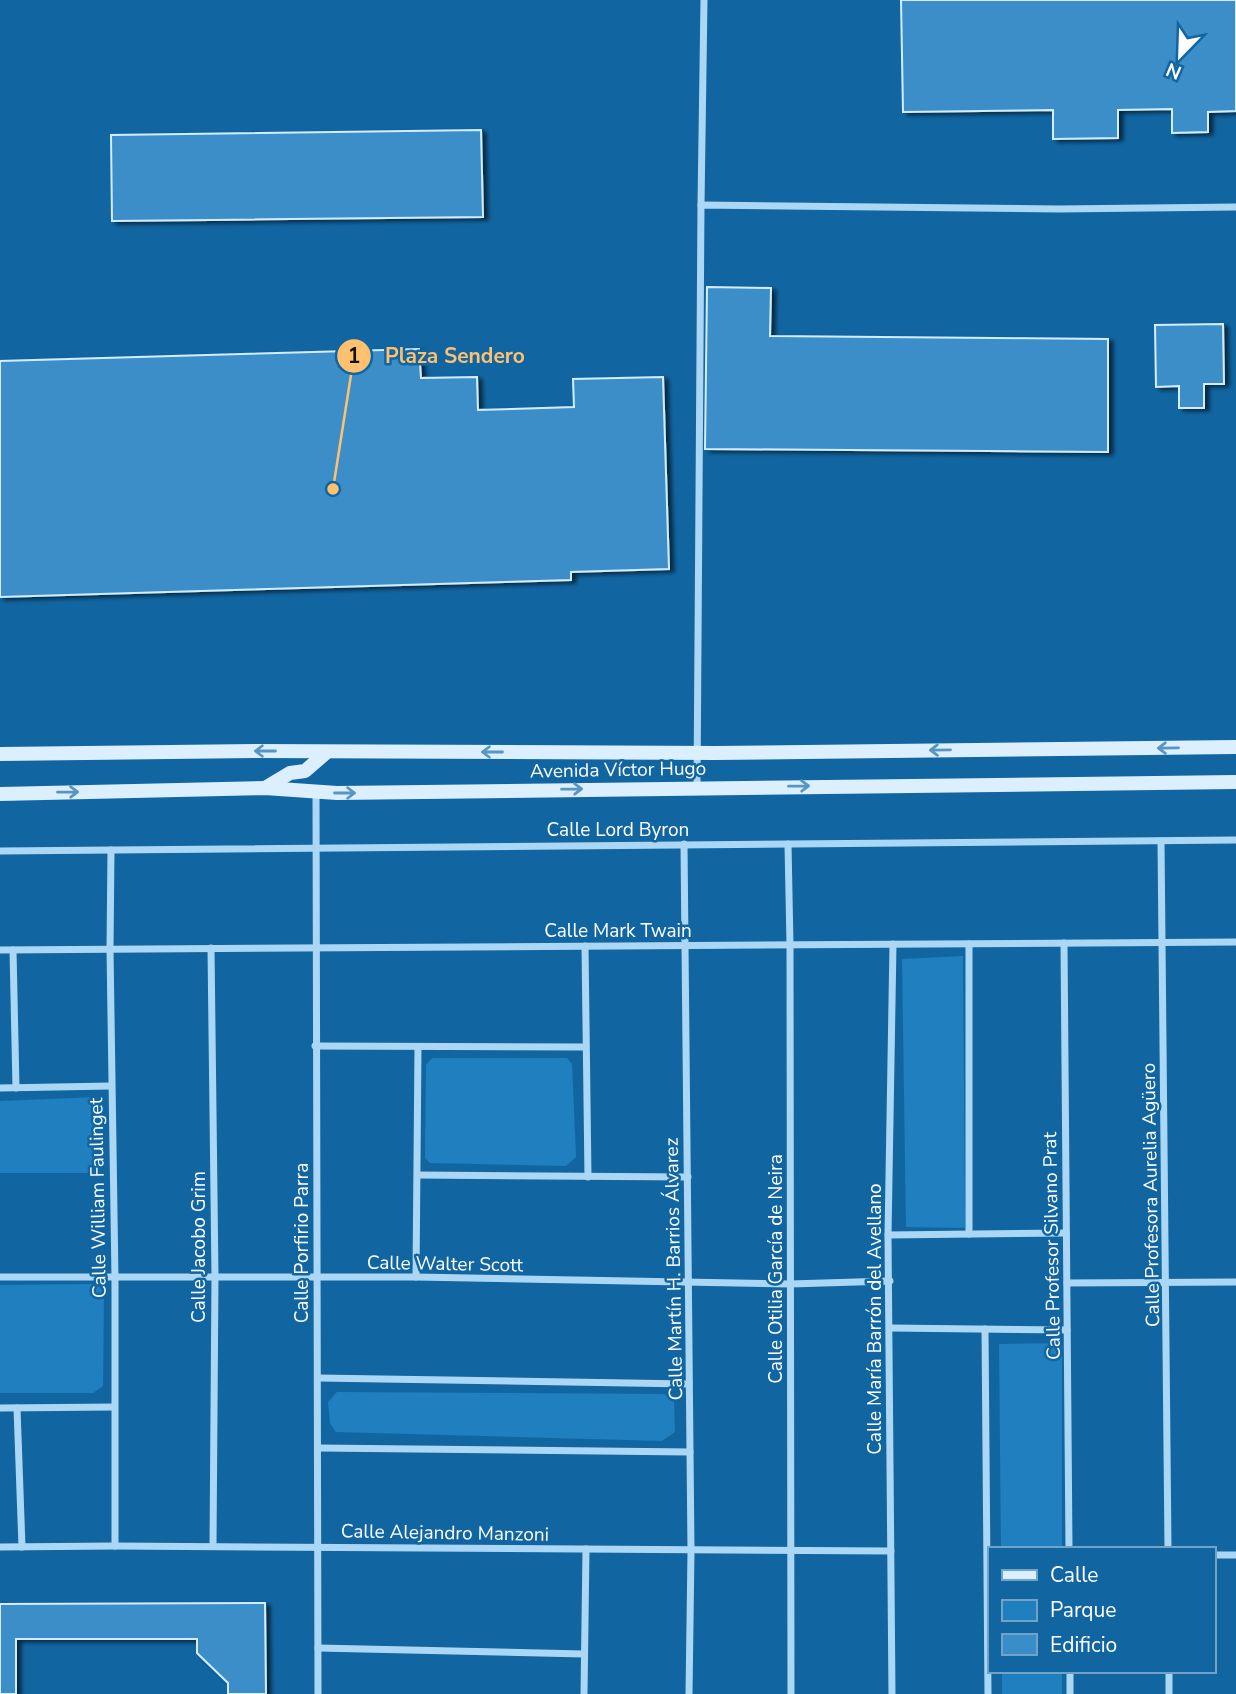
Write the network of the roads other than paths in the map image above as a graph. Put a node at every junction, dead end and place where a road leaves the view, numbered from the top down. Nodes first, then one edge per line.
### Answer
1 (704, 0) edge
2 (701, 205) junction
3 (1236, 207) edge
4 (1236, 747) edge
5 (698, 751) junction
6 (327, 752) junction
7 (0, 754) edge
8 (1236, 782) edge
9 (697, 787) junction
10 (265, 788) junction
11 (316, 792) junction
12 (0, 794) edge
13 (1236, 840) edge
14 (1161, 841) junction
15 (684, 844) junction
16 (788, 844) junction
17 (316, 847) junction
18 (0, 850) edge
19 (111, 850) junction
20 (1236, 942) edge
21 (1064, 943) junction
22 (1162, 943) junction
23 (790, 944) junction
24 (893, 944) junction
25 (969, 944) junction
26 (585, 946) junction
27 (316, 947) junction
28 (685, 947) junction
29 (211, 948) junction
30 (110, 949) junction
31 (0, 950) edge
32 (13, 950) junction
33 (315, 1046) junction
34 (585, 1047) junction
35 (418, 1048) junction
36 (111, 1086) junction
37 (0, 1088) edge
38 (16, 1088) junction
39 (418, 1175) junction
40 (588, 1177) junction
41 (688, 1177) junction
42 (1066, 1233) junction
43 (969, 1234) junction
44 (888, 1235) junction
45 (0, 1277) edge
46 (215, 1277) junction
47 (316, 1278) junction
48 (416, 1278) junction
49 (115, 1279) junction
50 (890, 1281) junction
51 (689, 1282) junction
52 (1167, 1282) junction
53 (1236, 1282) edge
54 (1067, 1283) junction
55 (790, 1284) junction
56 (891, 1328) junction
57 (985, 1329) junction
58 (1068, 1331) junction
59 (318, 1377) junction
60 (690, 1384) junction
61 (114, 1407) junction
62 (0, 1408) edge
63 (18, 1408) junction
64 (318, 1448) junction
65 (690, 1452) junction
66 (115, 1546) junction
67 (213, 1546) junction
68 (0, 1547) edge
69 (22, 1547) junction
70 (318, 1547) junction
71 (1069, 1547) edge
72 (1168, 1547) edge
73 (586, 1549) junction
74 (691, 1551) junction
75 (891, 1551) junction
76 (791, 1552) junction
77 (1215, 1555) edge
78 (1236, 1555) edge
79 (318, 1648) junction
80 (584, 1654) junction
81 (1070, 1673) edge
82 (1169, 1673) edge
83 (318, 1694) edge
84 (584, 1694) edge
85 (689, 1694) edge
86 (791, 1694) edge
87 (892, 1694) edge
88 (988, 1694) edge
89 (1070, 1694) edge
90 (1169, 1694) edge

1 - 2 street
2 - 3 street
2 - 5 street
4 -> 5 street, Avenida Víctor Hugo
5 -> 6 street, Avenida Víctor Hugo
5 - 9 street
6 -> 7 street, Avenida Víctor Hugo
6 - 10 street
9 -> 8 street, Avenida Víctor Hugo
11 -> 9 street, Avenida Víctor Hugo
10 - 11 street, Avenida Víctor Hugo
12 -> 10 street, Avenida Víctor Hugo
11 - 17 street, Calle Porfirio Parra
13 - 14 street, Calle Lord Byron
14 - 16 street, Calle Lord Byron
14 - 22 street, Calle Profesora Aurelia Agüero
15 - 16 street, Calle Lord Byron
15 - 17 street, Calle Lord Byron
15 - 28 street, Calle Martín H. Barrios Álvarez
16 - 23 street, Calle Otilia García de Neira
17 - 19 street, Calle Lord Byron
17 - 27 street, Calle Porfirio Parra
18 - 19 street, Calle Lord Byron
19 - 30 street, Calle William Faulinget
20 - 22 street, Calle Mark Twain
21 - 22 street, Calle Mark Twain
21 - 25 street, Calle Mark Twain
21 - 42 street, Calle Profesor Silvano Prat
22 - 52 street, Calle Profesora Aurelia Agüero
23 - 24 street, Calle Mark Twain
23 - 28 street, Calle Mark Twain
23 - 55 street, Calle Otilia García de Neira
24 - 25 street, Calle Mark Twain
24 - 44 street, Calle María Barrón del Avellano
25 - 43 street
26 - 27 street, Calle Mark Twain
26 - 28 street, Calle Mark Twain
26 - 34 street
27 - 29 street, Calle Mark Twain
27 - 33 street, Calle Porfirio Parra
28 - 41 street, Calle Martín H. Barrios Álvarez
29 - 30 street, Calle Mark Twain
29 - 46 street, Calle Jacobo Grim
30 - 32 street, Calle Mark Twain
30 - 36 street, Calle William Faulinget
31 - 32 street, Calle Mark Twain
32 - 38 street
33 - 35 street
33 - 47 street, Calle Porfirio Parra
34 - 35 street
34 - 40 street
35 - 39 street
36 - 38 street
36 - 49 street, Calle William Faulinget
37 - 38 street
39 - 40 street
39 - 48 street
40 - 41 street
41 - 51 street, Calle Martín H. Barrios Álvarez
42 - 43 street
42 - 54 street, Calle Profesor Silvano Prat
43 - 44 street
44 - 50 street, Calle María Barrón del Avellano
45 - 49 street, Calle Walter Scott
46 - 47 street, Calle Walter Scott
46 - 49 street, Calle Walter Scott
46 - 67 street, Calle Jacobo Grim
47 - 48 street, Calle Walter Scott
47 - 59 street, Calle Porfirio Parra
48 - 51 street, Calle Walter Scott
49 - 61 street, Calle William Faulinget
50 - 55 street, Calle Walter Scott
50 - 56 street, Calle María Barrón del Avellano
51 - 55 street, Calle Walter Scott
51 - 60 street, Calle Martín H. Barrios Álvarez
52 - 53 street
52 - 54 street
52 - 72 street, Calle Profesora Aurelia Agüero
54 - 58 street, Calle Profesor Silvano Prat
55 - 76 street, Calle Otilia García de Neira
56 - 57 street
56 - 75 street, Calle María Barrón del Avellano
57 - 58 street
57 - 88 street
58 - 71 street, Calle Profesor Silvano Prat
59 - 60 street
59 - 64 street, Calle Porfirio Parra
60 - 65 street, Calle Martín H. Barrios Álvarez
61 - 63 street
61 - 66 street, Calle William Faulinget
62 - 63 street
63 - 69 street
64 - 65 street
64 - 70 street, Calle Porfirio Parra
65 - 74 street, Calle Martín H. Barrios Álvarez
66 - 67 street, Calle Alejandro Manzoni
66 - 69 street, Calle Alejandro Manzoni
67 - 70 street, Calle Alejandro Manzoni
68 - 69 street, Calle Alejandro Manzoni
70 - 73 street, Calle Alejandro Manzoni
70 - 79 street, Calle Porfirio Parra
73 - 74 street, Calle Alejandro Manzoni
73 - 80 street
74 - 76 street, Calle Alejandro Manzoni
74 - 85 street, Calle Martín H. Barrios Álvarez
75 - 76 street, Calle Alejandro Manzoni
75 - 87 street, Calle María Barrón del Avellano
76 - 86 street, Calle Otilia García de Neira
77 - 78 street
79 - 80 street
79 - 83 street, Calle Porfirio Parra
80 - 84 street
81 - 89 street
82 - 90 street

